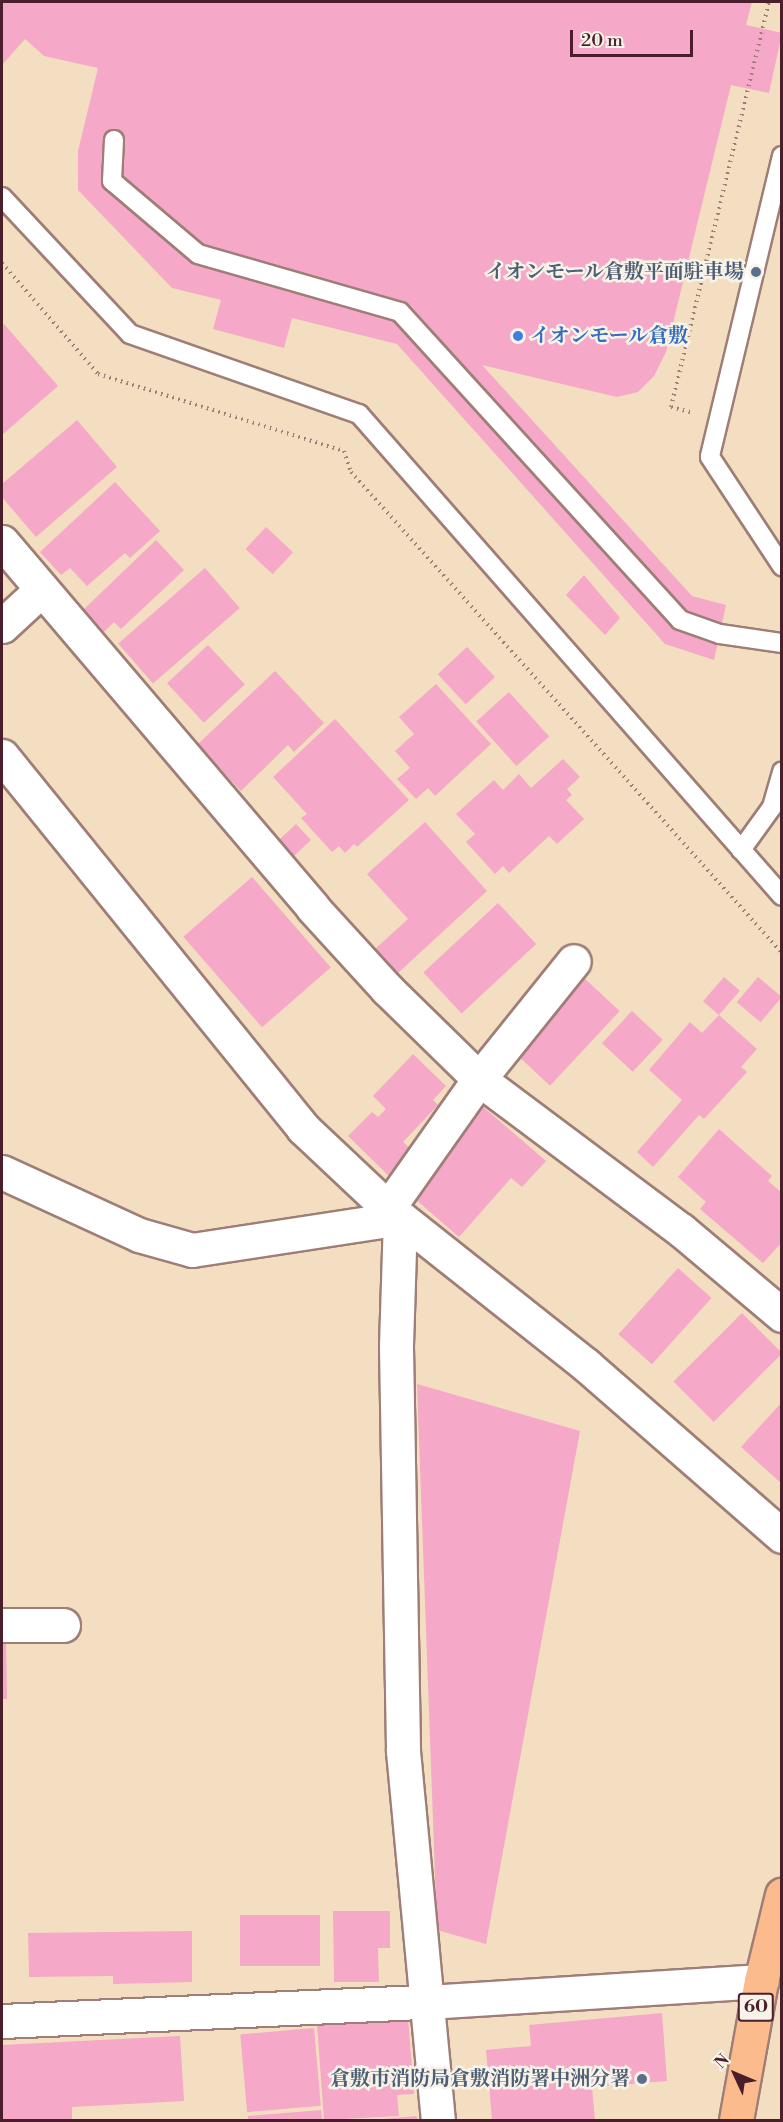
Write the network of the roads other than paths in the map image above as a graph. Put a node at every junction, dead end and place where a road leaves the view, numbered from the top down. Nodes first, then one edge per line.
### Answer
1 (114, 140) dead end
2 (782, 156) edge
3 (2, 197) edge
4 (2, 542) edge
5 (782, 566) edge
6 (41, 590) junction
7 (2, 626) edge
8 (782, 643) edge
9 (2, 756) edge
10 (782, 771) edge
11 (741, 850) junction
12 (782, 896) edge
13 (574, 961) dead end
14 (479, 1079) junction
15 (2, 1172) edge
16 (394, 1213) junction
17 (782, 1315) edge
18 (782, 1536) edge
19 (2, 1625) edge
20 (63, 1625) dead end
21 (782, 1895) edge
22 (761, 1981) junction
23 (428, 2002) junction
24 (2, 2021) edge
25 (438, 2121) edge
26 (736, 2121) edge

1 - 8 lane
2 - 5 lane
3 - 11 lane
4 - 6 street
6 - 7 street
6 - 14 street
9 - 16 street
10 - 11 lane
11 - 12 lane
13 - 14 street
14 - 16 street
14 - 17 street
15 - 16 street
16 - 18 street
16 - 23 street
19 - 20 street
21 - 22 main road, 60
22 - 23 street
22 - 26 main road, 60
23 - 24 street
23 - 25 street

